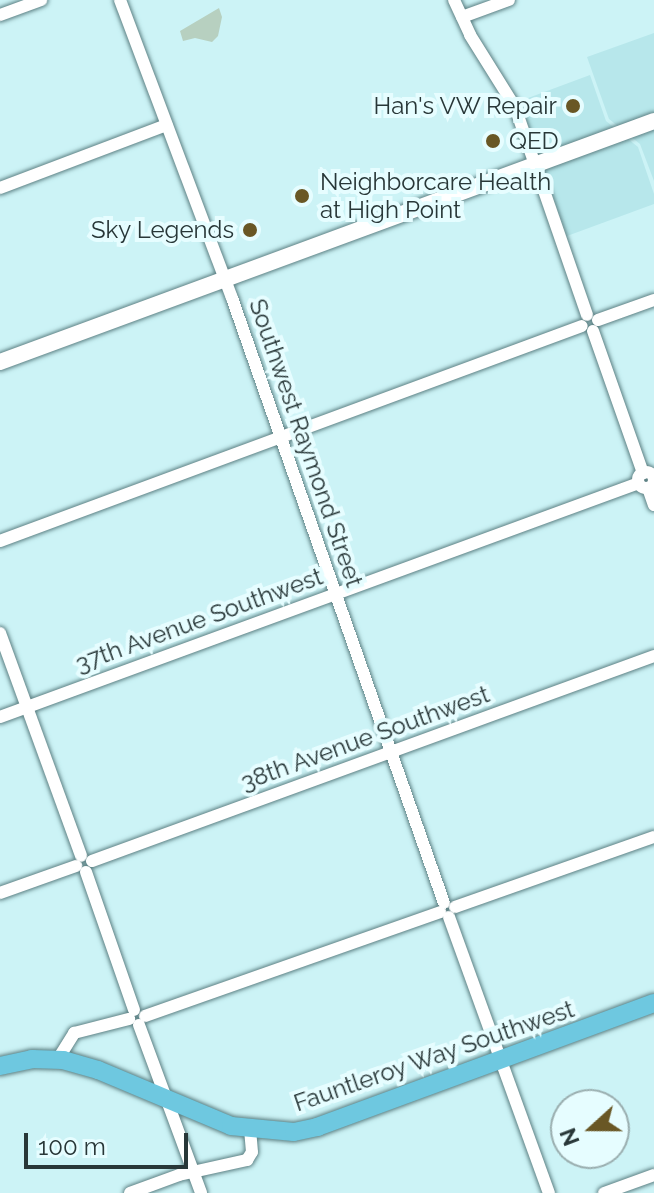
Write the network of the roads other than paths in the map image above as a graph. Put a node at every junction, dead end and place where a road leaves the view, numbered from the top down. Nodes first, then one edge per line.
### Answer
1 (41, 0) edge
2 (120, 0) edge
3 (454, 0) edge
4 (509, 0) edge
5 (0, 15) edge
6 (462, 17) junction
7 (654, 121) edge
8 (167, 125) junction
9 (536, 163) junction
10 (0, 188) edge
11 (225, 280) junction
12 (654, 300) edge
13 (590, 323) junction
14 (0, 362) edge
15 (281, 438) junction
16 (647, 480) edge
17 (654, 505) edge
18 (0, 541) edge
19 (336, 593) junction
20 (0, 633) edge
21 (654, 656) edge
22 (26, 707) junction
23 (0, 717) edge
24 (391, 751) junction
25 (654, 837) edge
26 (83, 864) junction
27 (0, 893) edge
28 (447, 910) junction
29 (654, 1003) edge
30 (137, 1018) junction
31 (58, 1059) junction
32 (501, 1059) junction
33 (0, 1066) edge
34 (166, 1098) junction
35 (250, 1130) junction
36 (194, 1173) junction
37 (654, 1175) edge
38 (130, 1193) edge
39 (201, 1193) edge
40 (549, 1193) edge
41 (604, 1193) edge

1 - 5 street
2 - 8 street, Southwest Raymond Street
3 - 6 street
4 - 6 street
6 - 9 street
7 - 9 main road
8 - 10 street
8 - 11 street, Southwest Raymond Street
9 - 11 main road
9 - 13 street
11 - 14 main road
11 - 15 street, Southwest Raymond Street
12 - 13 street
13 - 15 street
13 - 16 street
15 - 18 street
15 - 19 street, Southwest Raymond Street
16 - 17 street
16 - 19 street, 37th Avenue Southwest
19 - 22 street, 37th Avenue Southwest
19 - 24 street, Southwest Raymond Street
20 - 22 street
21 - 24 street, 38th Avenue Southwest
22 - 23 street, 37th Avenue Southwest
22 - 26 street
24 - 26 street, 38th Avenue Southwest
24 - 28 street, Southwest Raymond Street
25 - 28 street
26 - 27 street, 38th Avenue Southwest
26 - 30 street
28 - 30 street
28 - 32 street, Southwest Raymond Street
29 - 32 main road, Fauntleroy Way Southwest
30 - 31 street
30 - 34 street
31 - 33 main road, Fauntleroy Way Southwest
31 - 34 main road, Fauntleroy Way Southwest
32 - 35 main road, Fauntleroy Way Southwest
32 - 40 street, Southwest Raymond Street
34 - 35 main road, Fauntleroy Way Southwest
34 - 36 street
35 - 36 street
36 - 38 street
36 - 39 street
37 - 41 street

